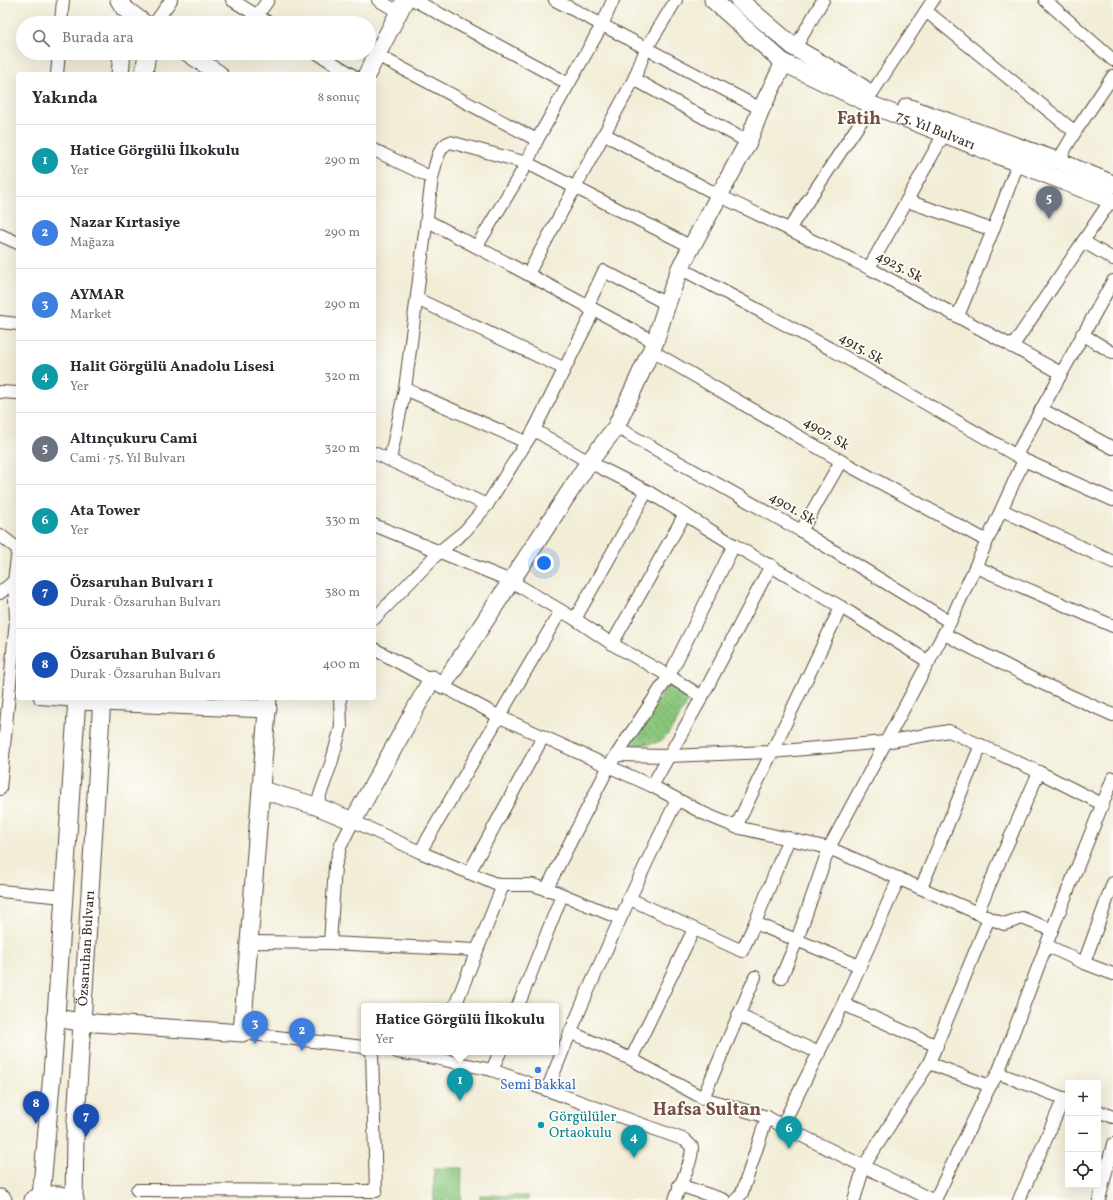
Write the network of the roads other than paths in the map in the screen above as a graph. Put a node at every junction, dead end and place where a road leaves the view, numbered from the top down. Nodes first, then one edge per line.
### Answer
1 (63, 0) edge
2 (171, 0) edge
3 (232, 0) edge
4 (268, 0) edge
5 (378, 0) edge
6 (414, 0) edge
7 (555, 0) edge
8 (613, 0) edge
9 (676, 0) edge
10 (713, 0) edge
11 (739, 0) edge
12 (823, 0) edge
13 (933, 0) edge
14 (1045, 0) edge
15 (402, 6) edge
16 (122, 10) edge
17 (926, 11) junction
18 (62, 16) edge
19 (132, 16) edge
20 (159, 16) edge
21 (258, 16) joint
22 (602, 25) junction
23 (795, 48) junction
24 (646, 49) junction
25 (377, 55) joint
26 (58, 60) edge
27 (121, 60) edge
28 (146, 60) edge
29 (198, 60) edge
30 (328, 60) edge
31 (374, 60) edge
32 (1113, 60) edge
33 (784, 63) junction
34 (57, 72) edge
35 (120, 72) edge
36 (144, 72) edge
37 (216, 72) edge
38 (348, 72) edge
39 (368, 72) edge
40 (1113, 76) edge
41 (634, 80) junction
42 (569, 84) junction
43 (872, 99) junction
44 (761, 109) junction
45 (1075, 132) junction
46 (604, 134) junction
47 (944, 134) junction
48 (537, 140) junction
49 (748, 142) junction
50 (376, 151) edge
51 (1058, 161) junction
52 (527, 163) junction
53 (1018, 163) junction
54 (432, 178) junction
55 (576, 187) junction
56 (718, 195) junction
57 (1112, 195) edge
58 (907, 202) junction
59 (428, 221) junction
60 (789, 229) junction
61 (993, 230) junction
62 (0, 235) edge
63 (16, 242) edge
64 (1084, 242) junction
65 (476, 246) junction
66 (692, 247) junction
67 (1113, 259) edge
68 (680, 268) junction
69 (869, 268) junction
70 (528, 274) junction
71 (1113, 281) edge
72 (417, 299) junction
73 (667, 304) junction
74 (590, 308) junction
75 (958, 316) junction
76 (0, 322) edge
77 (16, 324) edge
78 (1082, 334) junction
79 (654, 346) junction
80 (1012, 347) junction
81 (1113, 353) edge
82 (564, 368) junction
83 (1061, 373) junction
84 (405, 389) junction
85 (0, 392) edge
86 (16, 393) edge
87 (1040, 409) junction
88 (616, 427) junction
89 (534, 430) junction
90 (526, 442) junction
91 (1113, 448) edge
92 (376, 454) edge
93 (1020, 457) junction
94 (390, 460) junction
95 (842, 461) junction
96 (589, 462) junction
97 (647, 491) junction
98 (1113, 500) edge
99 (487, 505) junction
100 (1002, 510) junction
101 (685, 514) junction
102 (376, 526) edge
103 (801, 531) junction
104 (0, 535) edge
105 (987, 541) junction
106 (734, 545) junction
107 (16, 548) edge
108 (439, 552) junction
109 (1113, 562) edge
110 (771, 565) junction
111 (16, 566) edge
112 (976, 567) junction
113 (14, 581) junction
114 (511, 581) junction
115 (0, 593) edge
116 (16, 607) edge
117 (841, 607) junction
118 (560, 612) junction
119 (376, 617) edge
120 (575, 619) junction
121 (950, 622) junction
122 (1113, 626) edge
123 (944, 634) junction
124 (612, 644) junction
125 (16, 645) edge
126 (376, 650) edge
127 (929, 662) junction
128 (669, 676) junction
129 (437, 682) junction
130 (14, 696) edge
131 (702, 697) junction
132 (77, 700) edge
133 (102, 700) edge
134 (340, 700) edge
135 (268, 703) edge
136 (1113, 714) edge
137 (500, 717) junction
138 (543, 737) junction
139 (885, 742) junction
140 (982, 745) junction
141 (771, 752) junction
142 (617, 755) junction
143 (668, 756) junction
144 (609, 766) junction
145 (1039, 772) junction
146 (1113, 778) edge
147 (652, 786) junction
148 (0, 789) edge
149 (262, 790) junction
150 (676, 800) junction
151 (1102, 804) junction
152 (316, 806) junction
153 (353, 820) junction
154 (736, 828) junction
155 (789, 838) junction
156 (829, 848) junction
157 (420, 852) junction
158 (470, 873) junction
159 (899, 878) junction
160 (1113, 883) edge
161 (503, 885) junction
162 (921, 888) junction
163 (546, 890) junction
164 (0, 891) edge
165 (562, 895) junction
166 (64, 897) junction
167 (628, 898) junction
168 (977, 913) junction
169 (619, 918) junction
170 (989, 918) junction
171 (755, 924) junction
172 (694, 929) junction
173 (1052, 930) junction
174 (797, 940) junction
175 (250, 942) junction
176 (330, 943) junction
177 (1046, 945) junction
178 (476, 950) junction
179 (1084, 963) junction
180 (860, 966) junction
181 (1113, 974) edge
182 (755, 977) dead end
183 (781, 978) dead end
184 (456, 1003) edge
185 (519, 1003) edge
186 (843, 1004) junction
187 (738, 1015) junction
188 (55, 1018) junction
189 (81, 1022) junction
190 (570, 1032) junction
191 (242, 1033) junction
192 (937, 1046) junction
193 (361, 1047) edge
194 (819, 1053) junction
195 (372, 1055) edge
196 (436, 1055) edge
197 (499, 1055) edge
198 (631, 1059) junction
199 (929, 1063) junction
200 (492, 1070) junction
201 (998, 1073) junction
202 (990, 1086) junction
203 (548, 1090) junction
204 (703, 1098) junction
205 (1065, 1099) edge
206 (1065, 1101) edge
207 (1101, 1112) edge
208 (767, 1117) junction
209 (1113, 1117) edge
210 (782, 1126) junction
211 (1113, 1144) edge
212 (864, 1166) junction
213 (679, 1186) junction
214 (137, 1190) dead end
215 (38, 1198) edge
216 (74, 1200) edge
217 (675, 1200) edge
218 (724, 1200) edge
219 (736, 1200) edge
220 (854, 1200) edge
221 (933, 1200) edge
222 (1019, 1200) edge
223 (1099, 1200) edge

1 - 18 street
2 - 20 street
3 - 21 street
4 - 21 street
5 - 15 street
6 - 42 street
7 - 22 street
8 - 22 street
9 - 24 street
10 - 33 street, 75. Yıl Bulvarı
11 - 23 street, 75. Yıl Bulvarı
12 - 23 street
13 - 17 street
14 - 32 street
15 - 25 street
16 - 19 street
17 - 43 street
17 - 45 street
22 - 24 street
22 - 42 street
23 - 43 street, 75. Yıl Bulvarı
24 - 41 street
24 - 44 street
25 - 48 street
26 - 34 street
27 - 35 street
28 - 36 street
29 - 37 street
30 - 38 street
31 - 39 street
33 - 43 street, 75. Yıl Bulvarı
33 - 44 street
40 - 45 street
41 - 46 street
41 - 49 street
42 - 48 street
43 - 47 street, 75. Yıl Bulvarı
43 - 51 street, 75. Yıl Bulvarı
43 - 60 street
44 - 49 street
45 - 51 street
46 - 55 street
46 - 56 street, 4925. Sk
47 - 53 street, 75. Yıl Bulvarı
47 - 58 street
48 - 52 street
49 - 56 street
50 - 54 street
51 - 57 street, 75. Yıl Bulvarı
52 - 54 street
52 - 55 street
52 - 65 street
53 - 57 street, 75. Yıl Bulvarı
53 - 61 street
54 - 59 street
55 - 66 street
55 - 70 street
56 - 60 street, 4925. Sk
56 - 66 street
57 - 64 street
58 - 61 street
58 - 69 street
59 - 65 street, 4907. Sk
59 - 72 street
60 - 69 street, 4925. Sk
61 - 75 street
62 - 63 street
64 - 67 street
64 - 80 street
65 - 70 street, 4907. Sk
66 - 68 street
68 - 73 street
68 - 93 street, 4915. Sk
69 - 75 street, 4925. Sk
70 - 74 street, 4907. Sk
71 - 78 street
72 - 82 street
72 - 84 street
73 - 74 street
73 - 79 street
74 - 79 street, 4907. Sk
74 - 82 street
75 - 80 street, 4925. Sk
76 - 77 street
78 - 81 street
78 - 83 street
79 - 88 street
79 - 95 street, 4907. Sk
80 - 83 street, 4925. Sk
82 - 89 street
83 - 87 street
84 - 90 street
84 - 94 street
85 - 86 street
87 - 91 street
87 - 93 street
88 - 96 street
88 - 103 street, 4901. Sk
89 - 90 street
89 - 96 street
90 - 99 street
92 - 94 street
93 - 98 street, 4915. Sk
93 - 100 street
94 - 99 street
95 - 103 street
95 - 105 street, 4907. Sk
96 - 97 street
96 - 114 street
97 - 101 street
97 - 120 street
99 - 108 street
100 - 105 street
100 - 109 street
101 - 106 street
101 - 124 street
102 - 108 street
103 - 121 street, 4901. Sk
104 - 107 street
105 - 112 street
106 - 110 street
106 - 128 street
108 - 114 street
108 - 119 street
110 - 117 street
110 - 131 street
111 - 113 street
112 - 121 street
112 - 122 street
113 - 115 street
113 - 116 street
114 - 118 street
114 - 129 street
117 - 127 street
117 - 141 street
118 - 120 street
118 - 137 street
120 - 124 street
121 - 123 street
123 - 127 street
123 - 136 street
124 - 128 street
125 - 130 street
126 - 129 street
127 - 139 street
128 - 131 street
128 - 142 street
129 - 137 street
129 - 153 street
130 - 148 street
131 - 143 street
132 - 133 street
132 - 166 street, Özsaruhan Bulvarı
133 - 135 street
133 - 189 street, Özsaruhan Bulvarı
134 - 152 street
135 - 149 street
137 - 138 street
137 - 157 street
138 - 144 street
138 - 158 street
139 - 140 street
139 - 141 street
139 - 156 street
140 - 145 street
140 - 162 street
141 - 143 street
141 - 154 street
142 - 143 street
142 - 144 street
143 - 147 street
144 - 147 street
144 - 163 street
145 - 151 street
145 - 168 street
146 - 151 street
147 - 150 street
149 - 152 street
149 - 175 street
150 - 154 street
150 - 167 street
151 - 173 street
152 - 153 street
153 - 157 street
153 - 176 street
154 - 155 street
155 - 156 street
155 - 171 street
156 - 159 street
156 - 174 street
157 - 158 street
158 - 161 street
159 - 162 street
159 - 180 street
160 - 179 street
161 - 163 street
161 - 178 street
162 - 168 street
163 - 165 street
164 - 166 street
165 - 169 street
165 - 185 street
166 - 188 street, Özsaruhan Bulvarı
167 - 169 street
167 - 172 street
168 - 170 street
169 - 190 street
170 - 173 street
170 - 192 street
171 - 172 street
171 - 174 street
172 - 198 street
173 - 177 street
174 - 180 street
174 - 183 street
175 - 176 street
175 - 191 street
176 - 178 street
177 - 179 street
177 - 201 street
178 - 184 street
179 - 181 street
180 - 186 street
182 - 187 street
186 - 192 street
186 - 194 street
187 - 194 street
187 - 204 street
188 - 189 street
188 - 215 street, Özsaruhan Bulvarı
189 - 191 street
189 - 216 street, Özsaruhan Bulvarı
190 - 198 street
190 - 203 street
191 - 193 street
192 - 199 street
194 - 210 street
195 - 214 street
196 - 200 street
197 - 200 street
198 - 204 street
199 - 202 street
199 - 212 street
200 - 203 street
201 - 202 street
201 - 205 street
202 - 221 street
203 - 213 street
204 - 208 street
206 - 222 street
207 - 209 street
208 - 210 street
208 - 219 street
210 - 212 street
211 - 223 street
212 - 220 street
212 - 221 street
213 - 217 street
213 - 218 street
215 - 216 main road

